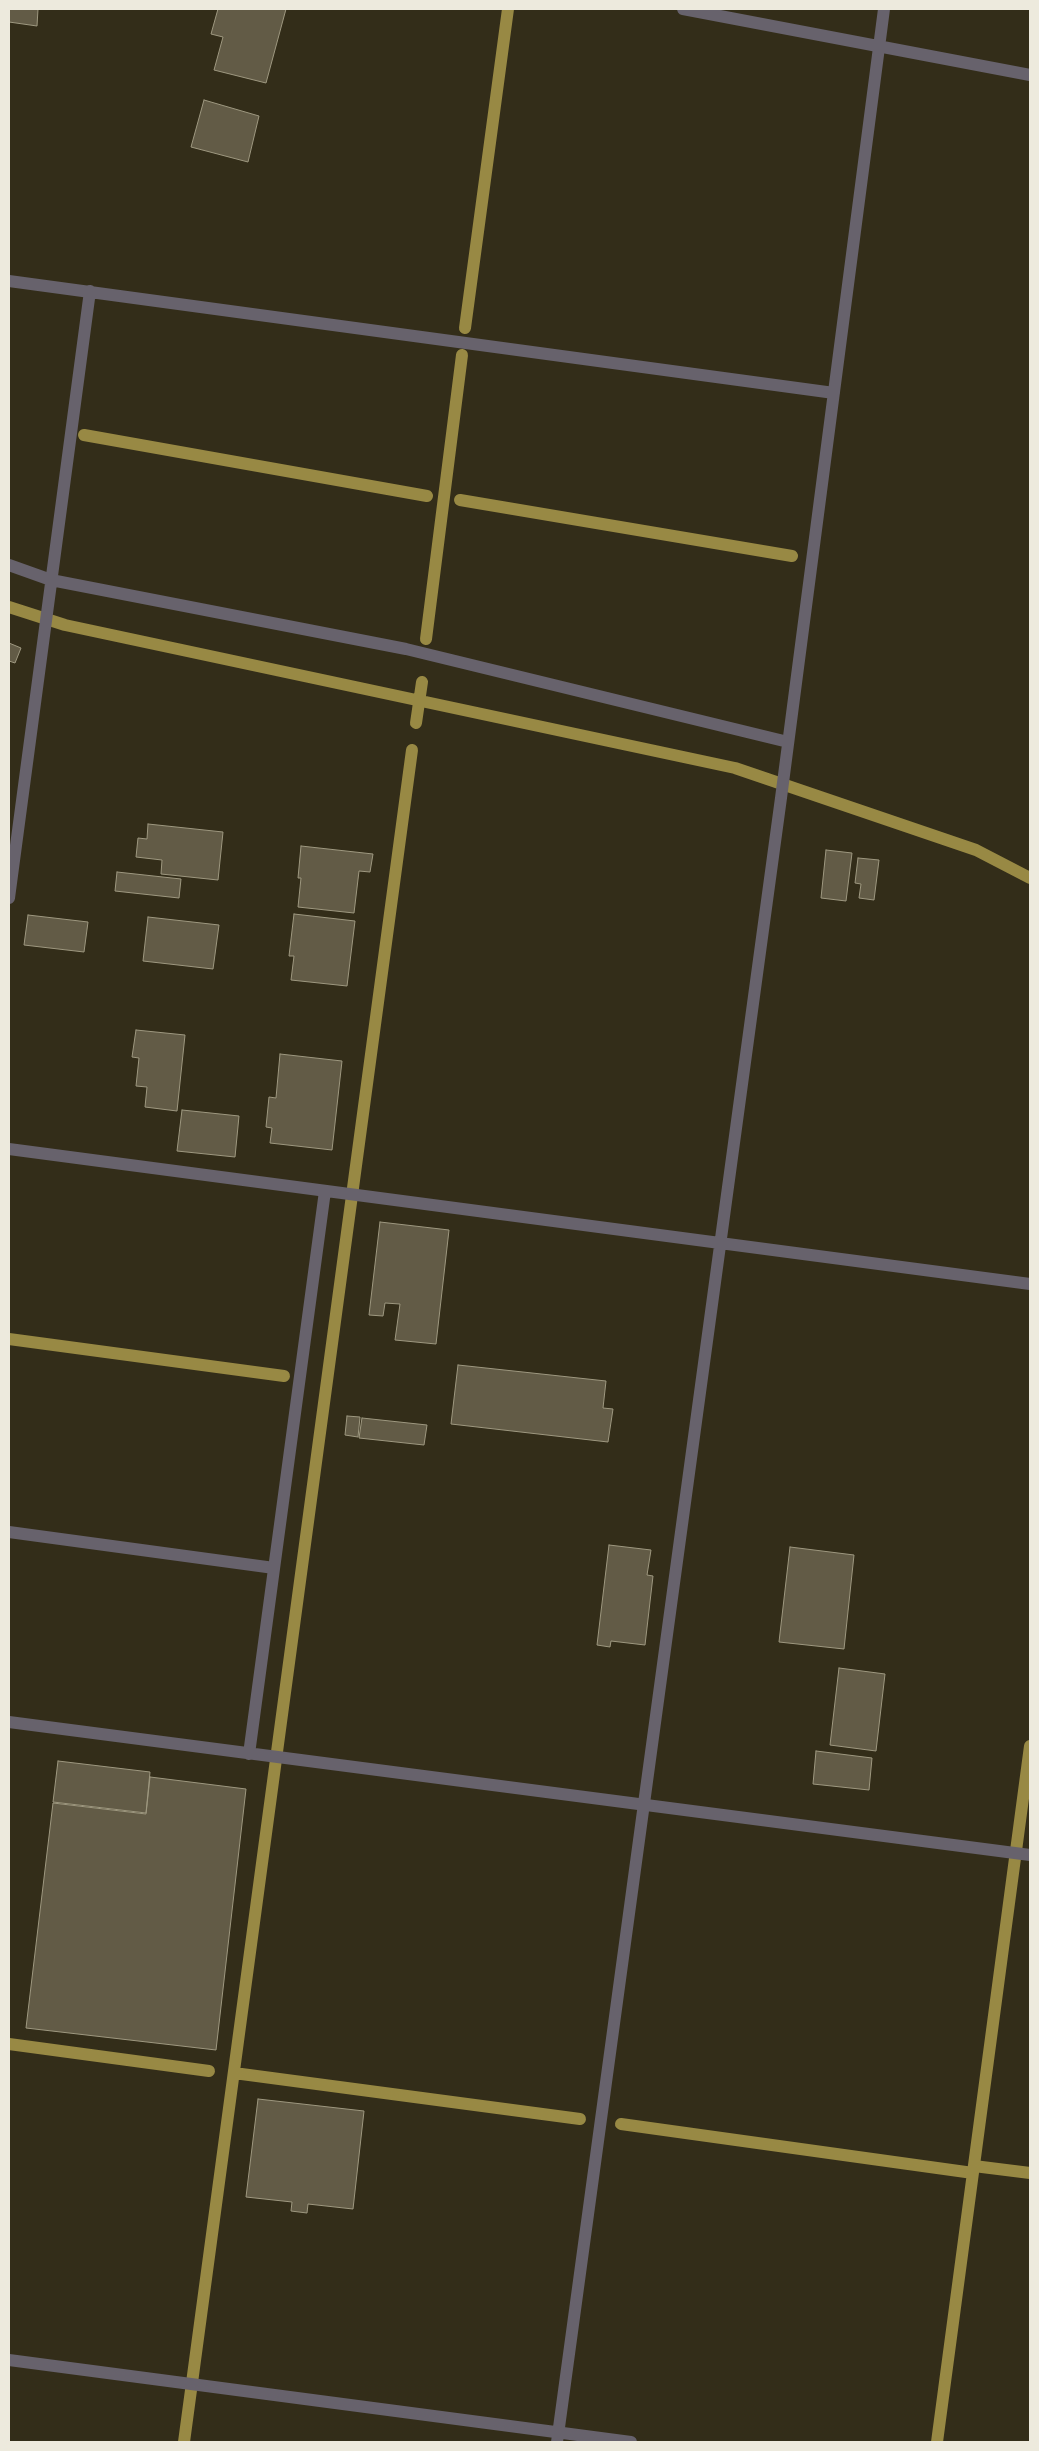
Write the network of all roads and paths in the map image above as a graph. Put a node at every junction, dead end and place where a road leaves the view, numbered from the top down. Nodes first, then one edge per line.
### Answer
1 (683, 9) edge
2 (884, 9) edge
3 (878, 47) junction
4 (1030, 75) edge
5 (9, 281) edge
6 (90, 291) junction
7 (834, 393) junction
8 (9, 565) edge
9 (51, 580) junction
10 (788, 742) junction
11 (9, 898) edge
12 (9, 1149) edge
13 (325, 1191) junction
14 (719, 1243) junction
15 (1030, 1284) edge
16 (9, 1532) edge
17 (274, 1568) junction
18 (9, 1722) edge
19 (254, 1754) junction
20 (644, 1805) junction
21 (1030, 1855) edge
22 (9, 2360) edge
23 (557, 2437) edge
24 (631, 2442) edge

1 - 3 street
2 - 3 street
3 - 4 street
3 - 7 street
5 - 6 street
6 - 7 street
6 - 9 street
7 - 10 street
8 - 9 street
9 - 10 street
9 - 11 street
10 - 14 street
12 - 13 street
13 - 14 street
13 - 17 street
14 - 15 street
14 - 20 street
16 - 17 street
17 - 19 street
18 - 19 street
19 - 20 street
20 - 21 street
20 - 23 street
22 - 23 street
23 - 24 street

